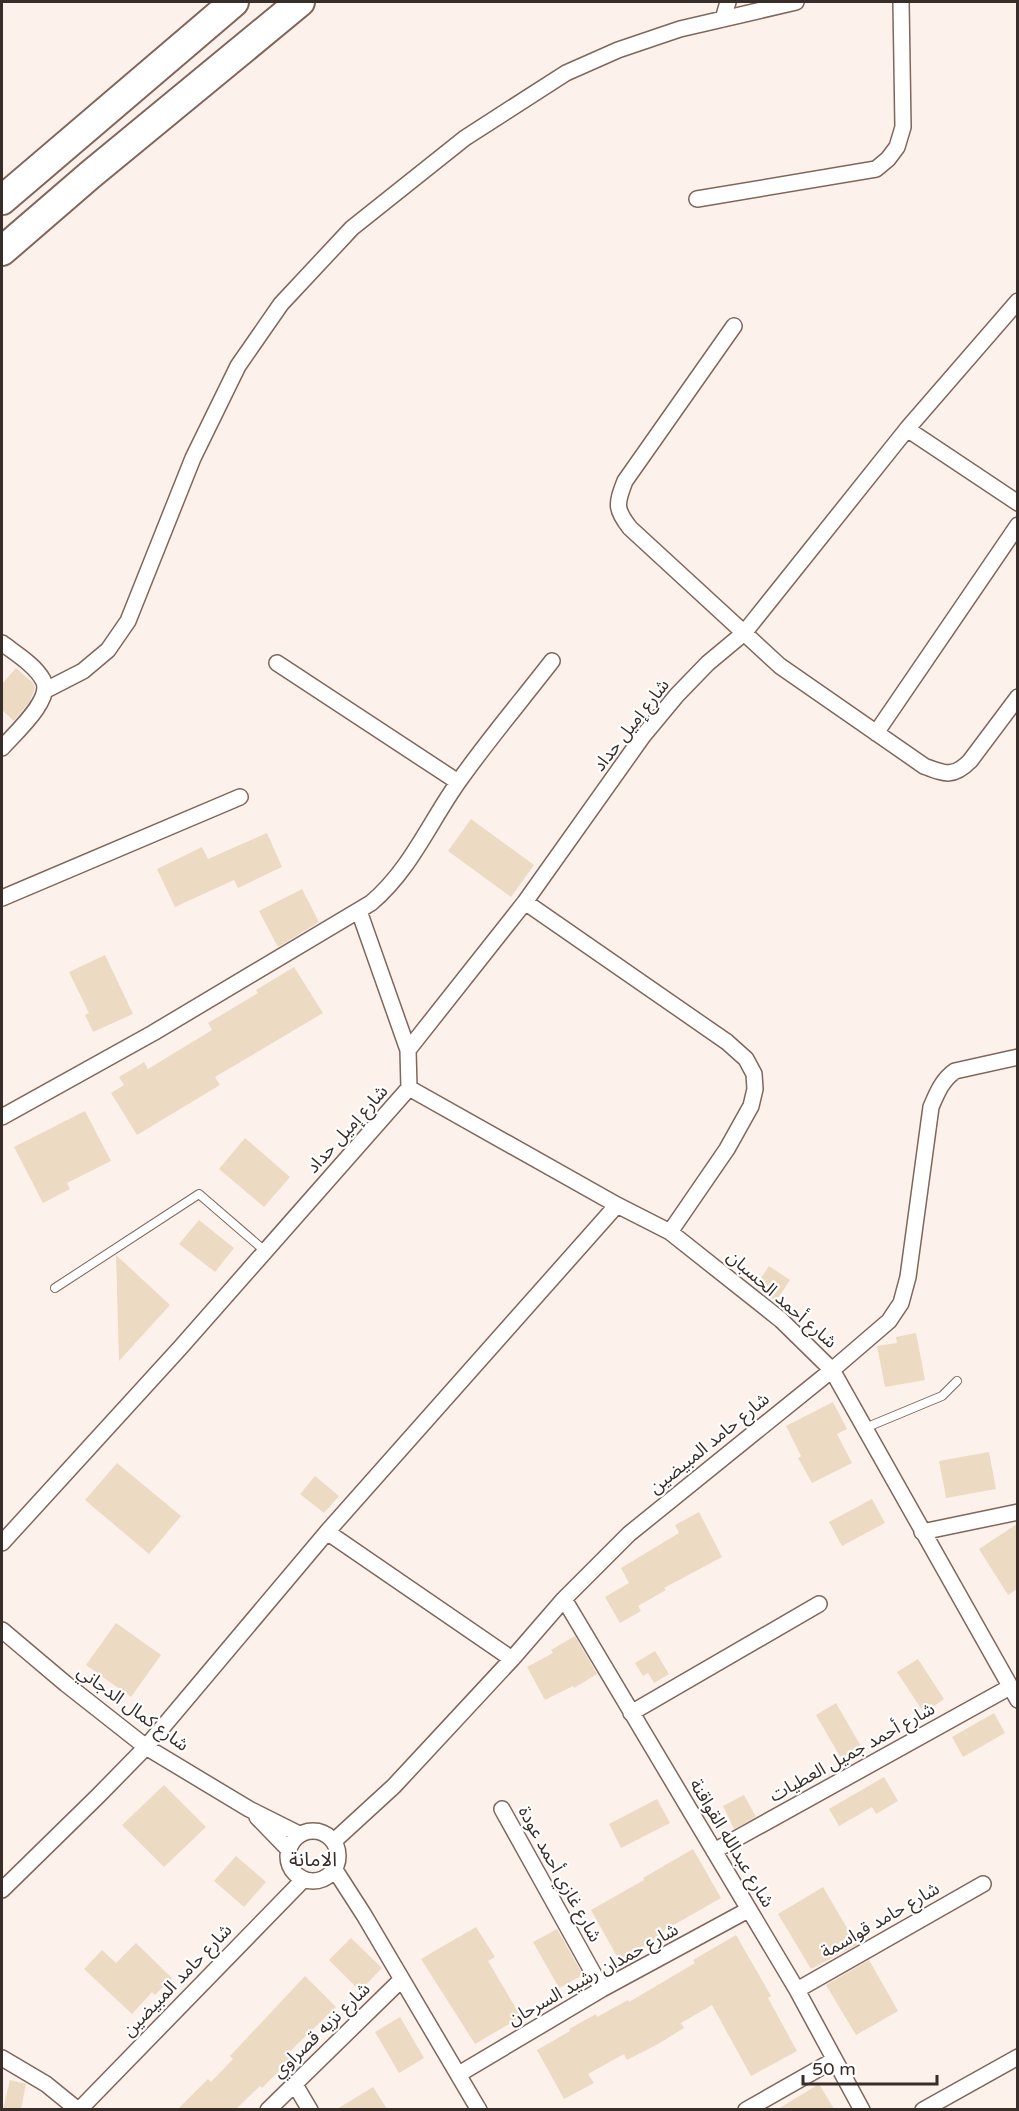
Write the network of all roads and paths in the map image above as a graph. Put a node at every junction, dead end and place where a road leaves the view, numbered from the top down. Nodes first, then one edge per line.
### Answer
1 (234, 2) edge
2 (300, 2) edge
3 (728, 2) edge
4 (796, 2) edge
5 (901, 2) edge
6 (723, 19) junction
7 (2, 200) edge
8 (697, 200) dead end
9 (2, 251) edge
10 (1017, 301) edge
11 (734, 326) dead end
12 (907, 429) junction
13 (1017, 503) edge
14 (1017, 525) edge
15 (744, 633) junction
16 (2, 644) edge
17 (552, 661) dead end
18 (277, 663) dead end
19 (46, 690) junction
20 (1017, 697) edge
21 (876, 733) junction
22 (2, 748) edge
23 (458, 782) junction
24 (240, 798) dead end
25 (2, 898) edge
26 (525, 902) junction
27 (360, 911) junction
28 (408, 1050) junction
29 (1017, 1057) edge
30 (409, 1088) junction
31 (2, 1117) edge
32 (617, 1205) junction
33 (670, 1232) junction
34 (265, 1251) junction
35 (55, 1288) dead end
36 (832, 1370) junction
37 (957, 1381) dead end
38 (865, 1428) junction
39 (1017, 1512) edge
40 (327, 1532) junction
41 (922, 1532) junction
42 (2, 1543) edge
43 (564, 1599) junction
44 (819, 1604) dead end
45 (2, 1630) edge
46 (512, 1659) junction
47 (1014, 1694) edge
48 (631, 1713) junction
49 (146, 1747) junction
50 (249, 1809) junction
51 (502, 1809) dead end
52 (299, 1834) junction
53 (334, 1841) junction
54 (289, 1850) junction
55 (714, 1851) junction
56 (335, 1870) junction
57 (304, 1879) junction
58 (983, 1884) dead end
59 (2, 1890) edge
60 (748, 1910) junction
61 (401, 1980) junction
62 (602, 1989) junction
63 (797, 1990) junction
64 (1017, 2057) edge
65 (2, 2058) edge
66 (834, 2060) junction
67 (459, 2074) junction
68 (294, 2083) junction
69 (79, 2109) edge
70 (268, 2109) edge
71 (310, 2109) edge
72 (479, 2109) edge
73 (746, 2109) edge
74 (862, 2109) edge
75 (923, 2109) edge

1 - 7 highway
2 - 9 highway
3 - 6 street
4 - 6 street
5 - 8 street
6 - 19 street
10 - 12 street, شارع إميل حداد
11 - 15 street
12 - 13 street
12 - 15 street, شارع إميل حداد
14 - 21 street
15 - 21 street
15 - 26 street, شارع إميل حداد
16 - 19 street
17 - 23 street
18 - 23 street
19 - 22 street
20 - 21 street
23 - 27 street
24 - 25 street
26 - 28 street, شارع إميل حداد
26 - 33 street
27 - 28 street
27 - 31 street
28 - 30 street, شارع إميل حداد
29 - 36 street, شارع حامد المبيضين
30 - 32 street, شارع أحمد الحسبان
30 - 34 street, شارع إميل حداد
32 - 33 street, شارع أحمد الحسبان
32 - 40 street
33 - 36 street, شارع أحمد الحسبان
34 - 35 lane
34 - 42 street, شارع إميل حداد
36 - 38 street, شارع أحمد الحسبان
36 - 43 street, شارع حامد المبيضين
37 - 38 lane
38 - 41 street, شارع أحمد الحسبان
39 - 41 street
40 - 46 street
40 - 49 street
41 - 47 street, شارع أحمد الحسبان
43 - 46 street, شارع حامد المبيضين
43 - 48 street, شارع عبدالله القواقنة
44 - 48 street
45 - 49 street, شارع كمال الدجاني
46 - 53 street, شارع حامد المبيضين
47 - 55 street, شارع أحمد جميل العطيات
48 - 55 street, شارع عبدالله القواقنة
49 - 50 street, شارع كمال الدجاني
49 - 59 street
50 - 52 street, شارع كمال الدجاني
50 - 54 street, شارع كمال الدجاني
51 - 62 street, شارع غازي أحمد عودة
52 - 53 street
52 - 54 street
53 - 56 street
54 - 57 street
55 - 60 street, شارع عبدالله القواقنة
56 - 57 street
56 - 61 street
57 - 69 street, شارع حامد المبيضين
58 - 63 street, شارع حامد قواسمة
60 - 62 street, شارع حمدان رشيد السرحان
60 - 63 street, شارع عبدالله القواقنة
61 - 67 street
61 - 68 street, شارع نزيه قصراوي
62 - 67 street, شارع حمدان رشيد السرحان
63 - 66 street, شارع عبدالله القواقنة
64 - 75 street
65 - 69 street
66 - 73 street
66 - 74 street, شارع عبدالله القواقنة
67 - 72 street
68 - 70 street, شارع نزيه قصراوي
68 - 71 street

